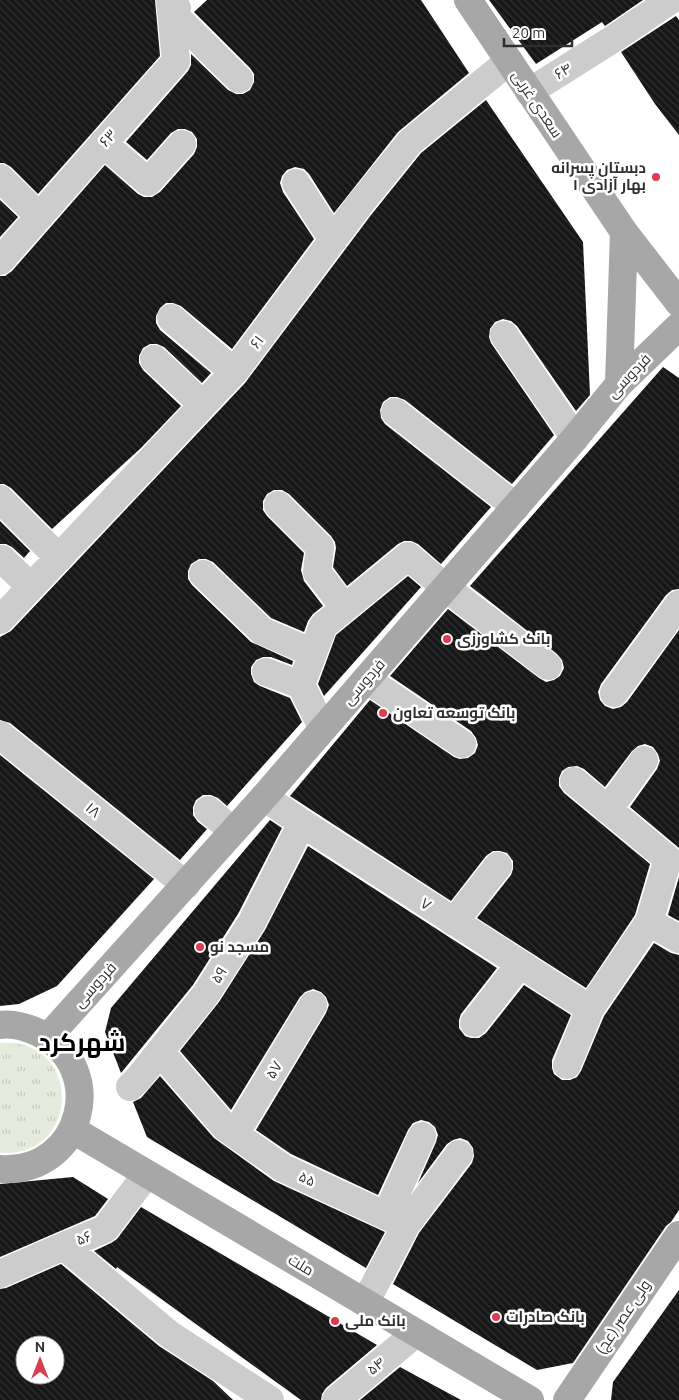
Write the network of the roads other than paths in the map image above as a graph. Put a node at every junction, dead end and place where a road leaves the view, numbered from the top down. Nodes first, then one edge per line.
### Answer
1 (468, 0) edge
2 (671, 0) edge
3 (176, 4) edge
4 (509, 61) junction
5 (240, 80) dead end
6 (529, 92) junction
7 (103, 143) junction
8 (182, 144) dead end
9 (0, 178) edge
10 (296, 183) dead end
11 (39, 216) junction
12 (624, 232) junction
13 (333, 240) junction
14 (0, 261) edge
15 (679, 303) edge
16 (171, 318) dead end
17 (679, 326) edge
18 (504, 335) dead end
19 (154, 359) dead end
20 (234, 372) junction
21 (619, 384) junction
22 (203, 405) junction
23 (396, 412) dead end
24 (575, 438) junction
25 (0, 499) edge
26 (278, 504) dead end
27 (516, 507) junction
28 (59, 558) junction
29 (2, 559) dead end
30 (203, 574) dead end
31 (31, 586) junction
32 (446, 588) junction
33 (679, 604) edge
34 (345, 608) junction
35 (0, 620) edge
36 (313, 653) junction
37 (548, 666) dead end
38 (266, 672) dead end
39 (366, 679) junction
40 (301, 684) junction
41 (614, 694) dead end
42 (323, 730) junction
43 (0, 735) edge
44 (462, 744) dead end
45 (644, 760) dead end
46 (574, 781) dead end
47 (264, 797) junction
48 (208, 810) dead end
49 (608, 810) junction
50 (302, 823) junction
51 (234, 831) junction
52 (674, 851) edge
53 (498, 866) dead end
54 (186, 885) junction
55 (454, 922) junction
56 (649, 922) junction
57 (679, 939) edge
58 (520, 964) junction
59 (313, 1005) dead end
60 (590, 1009) junction
61 (474, 1023) dead end
62 (0, 1025) edge
63 (48, 1037) junction
64 (160, 1052) junction
65 (567, 1065) dead end
66 (130, 1086) dead end
67 (73, 1130) junction
68 (235, 1134) junction
69 (422, 1136) dead end
70 (459, 1154) dead end
71 (0, 1169) edge
72 (147, 1174) junction
73 (396, 1221) junction
74 (679, 1235) edge
75 (64, 1246) junction
76 (0, 1274) edge
77 (365, 1303) junction
78 (416, 1333) junction
79 (270, 1400) edge
80 (336, 1400) edge
81 (530, 1400) edge
82 (567, 1400) edge

1 - 4 main road, سعدی غربی
2 - 6 street, ۶۴
3 - 5 street
3 - 7 street, ۶۳
4 - 6 main road, سعدی غربی
4 - 13 street, ۶۱
6 - 12 main road, سعدی غربی
7 - 8 street
7 - 11 street, ۶۳
9 - 11 street
10 - 13 street
11 - 14 street, ۶۳
12 - 15 main road, سعدی غربی
12 - 21 main road
13 - 20 street, ۶۱
16 - 20 street
17 - 21 main road, فردوسی
18 - 24 street
19 - 22 street
20 - 22 street, ۶۱
21 - 24 main road, فردوسی
22 - 28 street, ۶۱
23 - 27 street
24 - 27 main road, فردوسی
25 - 28 street
26 - 34 street
27 - 32 main road, فردوسی
28 - 31 street, ۶۱
29 - 31 street
30 - 36 street
31 - 35 street, ۶۱
32 - 34 street
32 - 37 street
32 - 39 main road, فردوسی
33 - 41 street
34 - 36 street
36 - 40 street
38 - 40 street
39 - 42 main road, فردوسی
39 - 44 street
40 - 42 street
42 - 47 main road, فردوسی
43 - 54 street, ۱۸
45 - 49 street
46 - 49 street
47 - 50 street, ۷
47 - 51 main road, فردوسی
48 - 51 street
49 - 52 street
50 - 55 street, ۷
50 - 64 street, ۵۹
51 - 54 main road, فردوسی
52 - 56 street
53 - 55 street
54 - 63 main road, فردوسی
55 - 58 street, ۷
56 - 57 street
56 - 60 street
58 - 60 street, ۷
58 - 61 street
59 - 68 street, ۵۷
60 - 65 street
62 - 63 main road
63 - 67 main road
64 - 66 street, ۵۹
64 - 68 street, ۵۵
67 - 71 main road
67 - 72 main road, ملت
68 - 73 street, ۵۵
69 - 73 street
70 - 73 street
72 - 75 street, ۵۶
72 - 77 main road, ملت
73 - 77 street
74 - 82 main road, ولی عصر (عج)
75 - 76 street, ۵۶
75 - 79 street
77 - 78 main road, ملت
78 - 80 street, ۵۴
78 - 81 main road, ملت

